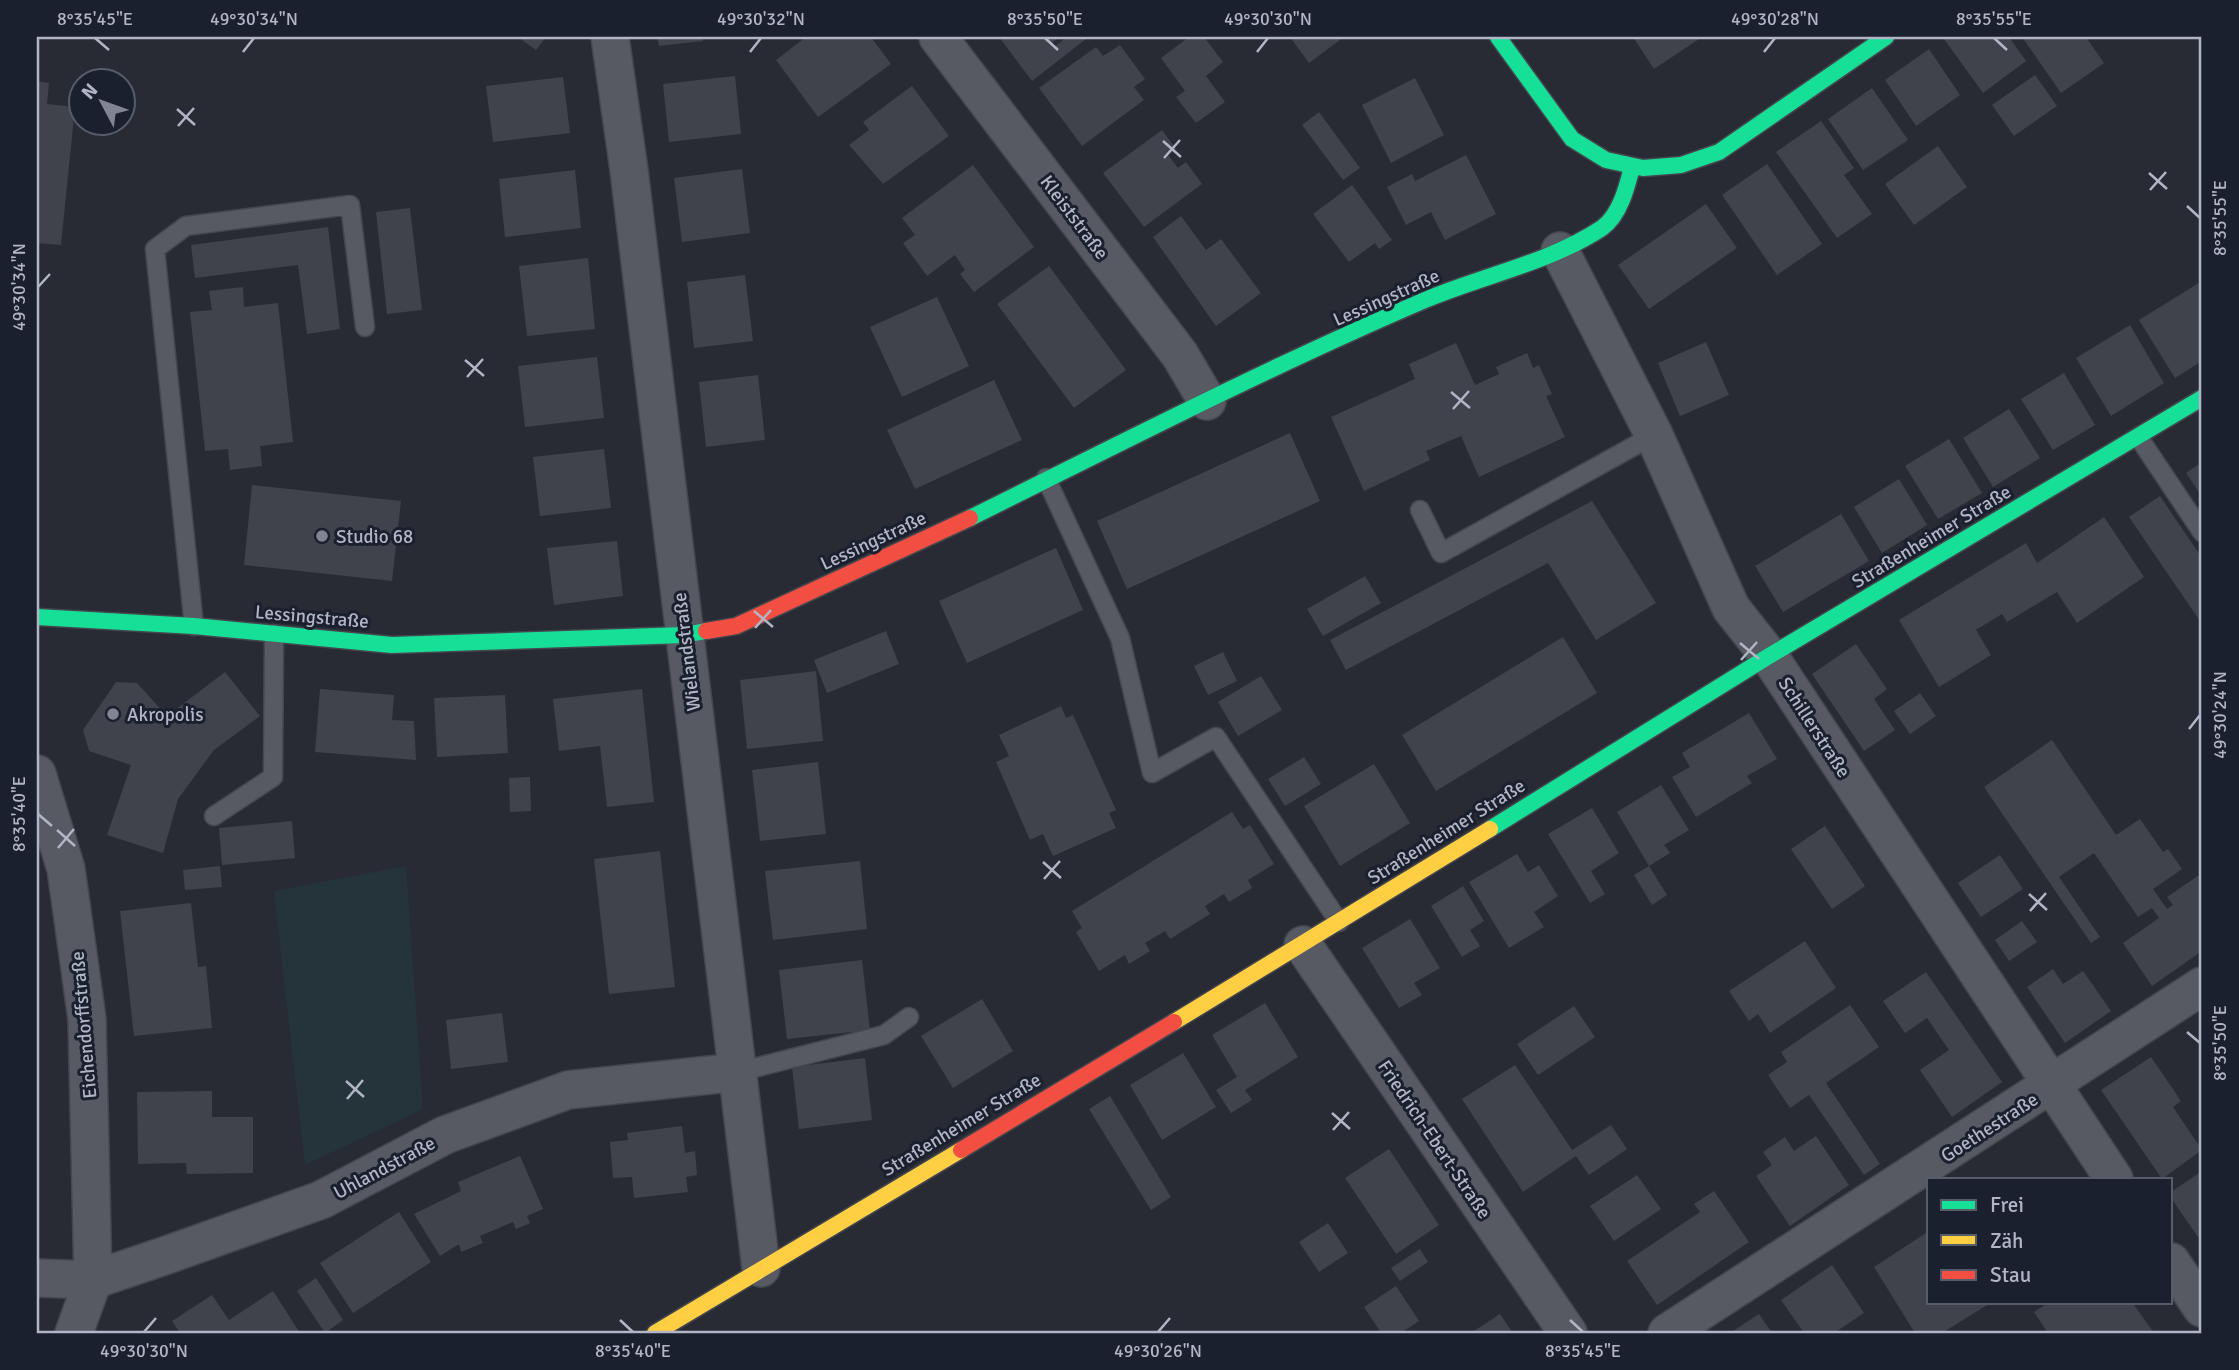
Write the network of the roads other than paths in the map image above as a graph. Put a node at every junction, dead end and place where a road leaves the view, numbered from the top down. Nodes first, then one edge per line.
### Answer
1 (610, 37) edge
2 (938, 37) edge
3 (1498, 37) edge
4 (1886, 37) edge
5 (1632, 167) junction
6 (1560, 251) junction
7 (365, 327) dead end
8 (2202, 398) edge
9 (1207, 401) junction
10 (1654, 435) junction
11 (2139, 438) junction
12 (1046, 478) junction
13 (1420, 510) dead end
14 (2202, 532) edge
15 (37, 617) edge
16 (194, 626) junction
17 (274, 634) junction
18 (684, 635) junction
19 (1769, 656) junction
20 (37, 774) edge
21 (214, 816) dead end
22 (1339, 922) junction
23 (1303, 945) junction
24 (2202, 986) edge
25 (909, 1017) dead end
26 (738, 1072) junction
27 (2051, 1087) junction
28 (2113, 1178) edge
29 (2172, 1263) edge
30 (761, 1268) junction
31 (37, 1278) edge
32 (93, 1280) junction
33 (2202, 1308) edge
34 (74, 1333) edge
35 (655, 1333) edge
36 (1568, 1333) edge
37 (1667, 1333) edge

1 - 18 street, Wielandstraße
2 - 9 street, Kleiststraße
3 - 5 street
4 - 5 street
5 - 6 street, Lessingstraße
6 - 9 street, Lessingstraße
6 - 10 street, Schillerstraße
7 - 16 lane
8 - 11 street, Straßenheimer Straße
9 - 12 street, Lessingstraße
10 - 13 lane
10 - 19 street, Schillerstraße
11 - 14 lane
11 - 19 street, Straßenheimer Straße
12 - 18 street, Lessingstraße
12 - 22 lane
15 - 16 street, Lessingstraße
16 - 17 street, Lessingstraße
17 - 18 street, Lessingstraße
17 - 21 lane
18 - 26 street, Wielandstraße
19 - 22 street, Straßenheimer Straße
19 - 27 street, Schillerstraße
20 - 32 street, Eichendorffstraße
22 - 23 street, Straßenheimer Straße
23 - 30 street, Straßenheimer Straße
23 - 36 street, Friedrich-Ebert-Straße
24 - 27 street, Goethestraße
25 - 26 lane
26 - 30 street, Wielandstraße
26 - 32 street, Uhlandstraße
27 - 28 street, Schillerstraße
27 - 37 street, Goethestraße
29 - 33 street
30 - 35 street, Straßenheimer Straße
31 - 32 street, Uhlandstraße
32 - 34 street

